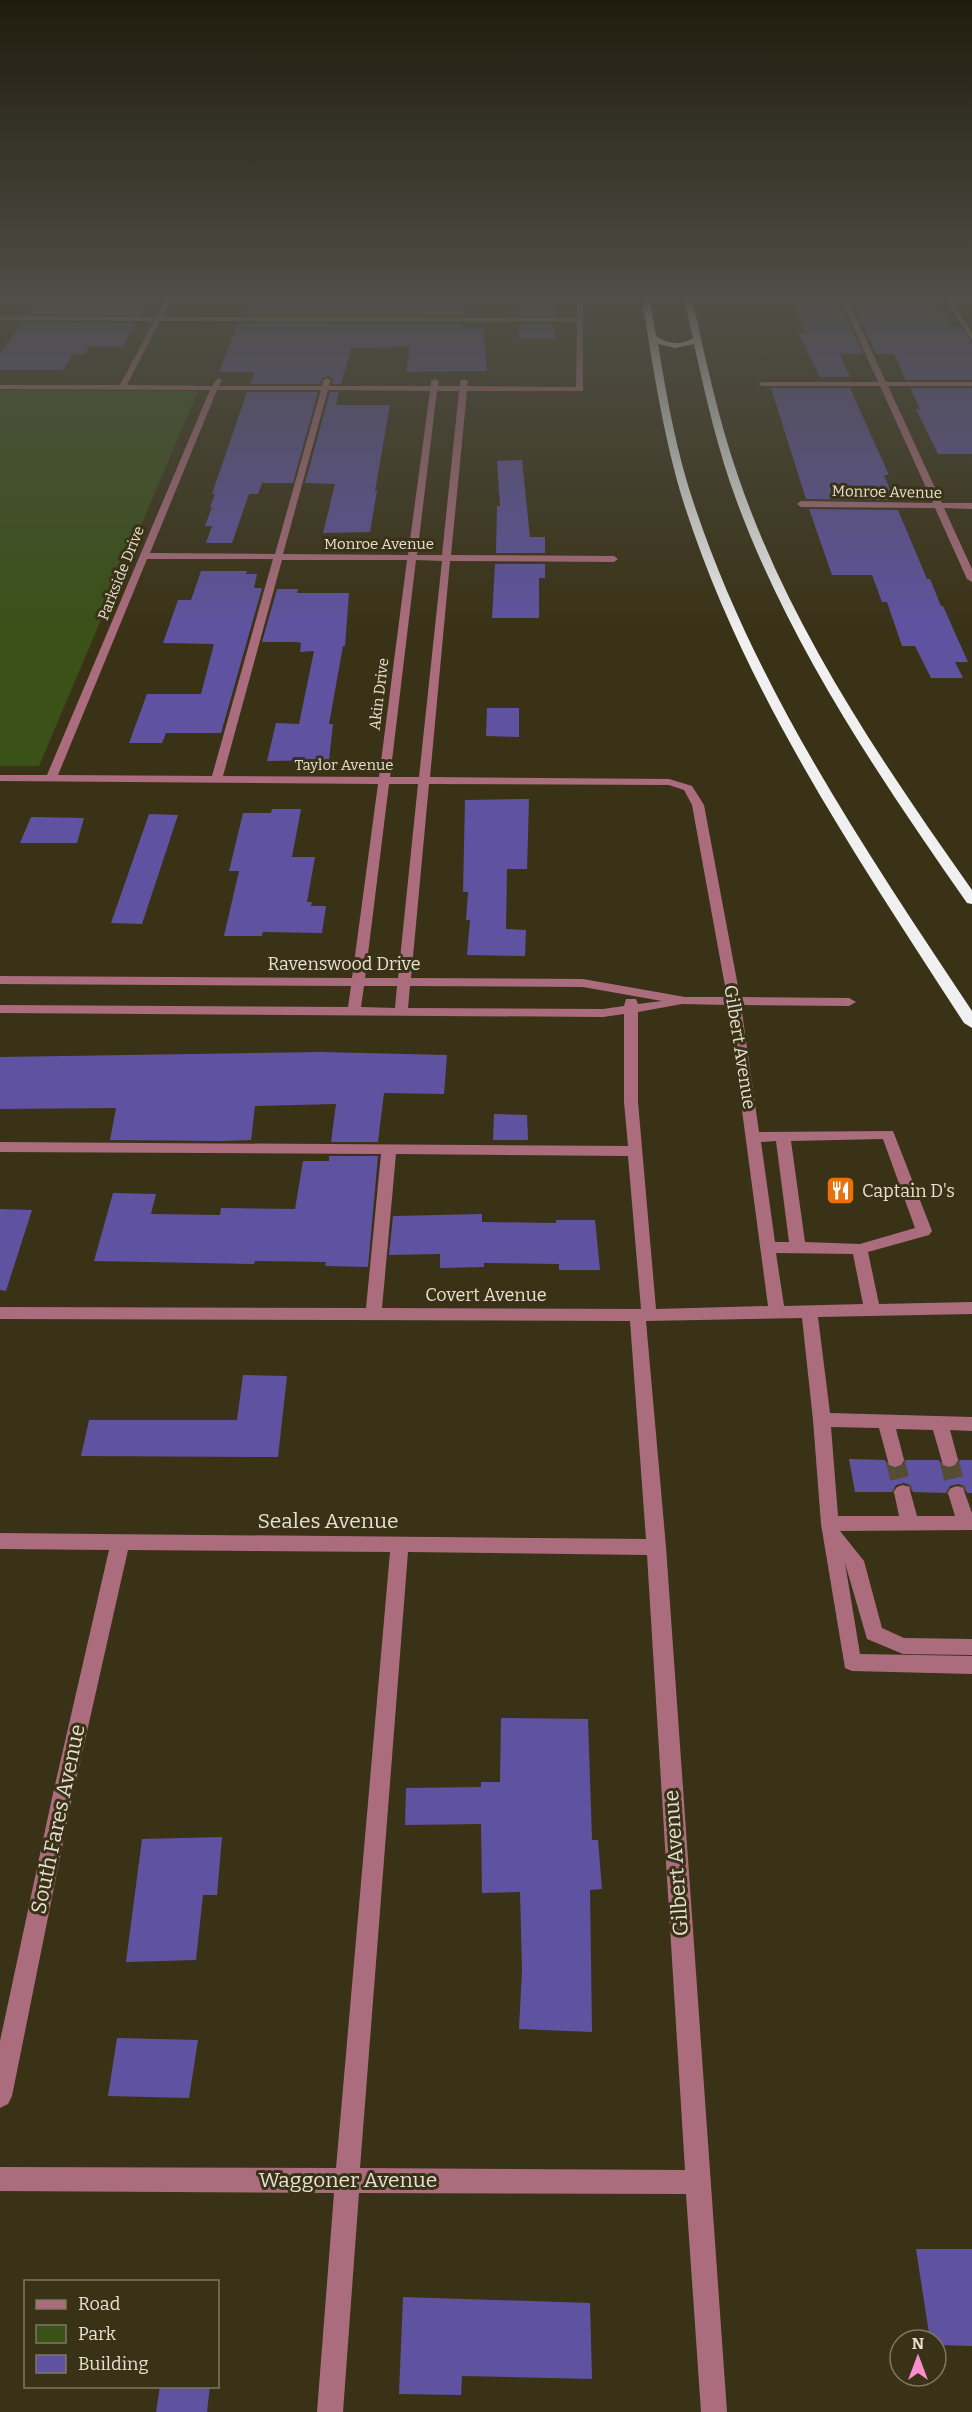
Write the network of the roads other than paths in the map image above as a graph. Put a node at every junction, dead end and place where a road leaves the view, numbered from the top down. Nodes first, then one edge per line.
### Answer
1 (208, 407) edge
2 (320, 407) edge
3 (431, 407) edge
4 (461, 407) edge
5 (666, 407) edge
6 (715, 407) edge
7 (893, 407) edge
8 (801, 504) dead end
9 (939, 506) junction
10 (972, 506) edge
11 (145, 556) junction
12 (278, 557) junction
13 (412, 558) junction
14 (446, 558) junction
15 (614, 559) dead end
16 (972, 579) edge
17 (0, 778) edge
18 (51, 778) junction
19 (217, 779) junction
20 (384, 780) junction
21 (424, 781) junction
22 (687, 785) joint
23 (972, 900) edge
24 (0, 980) edge
25 (358, 982) junction
26 (404, 982) junction
27 (629, 990) junction
28 (685, 1001) junction
29 (734, 1001) junction
30 (849, 1002) dead end
31 (0, 1008) edge
32 (354, 1011) junction
33 (401, 1011) junction
34 (632, 1011) junction
35 (972, 1023) edge
36 (754, 1137) junction
37 (783, 1137) junction
38 (0, 1147) edge
39 (389, 1149) junction
40 (635, 1151) junction
41 (768, 1247) junction
42 (798, 1249) junction
43 (860, 1249) junction
44 (972, 1308) edge
45 (872, 1310) junction
46 (809, 1312) junction
47 (0, 1313) edge
48 (777, 1313) junction
49 (373, 1314) junction
50 (643, 1315) junction
51 (822, 1420) junction
52 (886, 1422) junction
53 (940, 1423) junction
54 (972, 1424) edge
55 (895, 1460) tunnel mouth
56 (949, 1460) tunnel mouth
57 (903, 1492) tunnel mouth
58 (957, 1493) tunnel mouth
59 (910, 1523) junction
60 (969, 1523) edge
61 (831, 1530) junction
62 (0, 1541) edge
63 (120, 1543) junction
64 (400, 1544) junction
65 (657, 1547) junction
66 (972, 1647) edge
67 (972, 1665) edge
68 (0, 2096) edge
69 (0, 2179) edge
70 (347, 2180) junction
71 (696, 2182) junction
72 (330, 2412) edge
73 (714, 2412) edge

1 - 11 street, Parkside Drive
2 - 12 street
3 - 13 street, Akin Drive
4 - 14 street
5 - 35 highway
6 - 23 highway
7 - 9 street
8 - 9 street, Monroe Avenue
9 - 10 street, Monroe Avenue
9 - 16 street
11 - 12 street, Monroe Avenue
11 - 18 street, Parkside Drive
12 - 13 street, Monroe Avenue
12 - 19 street
13 - 14 street, Monroe Avenue
13 - 20 street, Akin Drive
14 - 15 street, Monroe Avenue
14 - 21 street
17 - 18 street, Taylor Avenue
18 - 19 street, Taylor Avenue
19 - 20 street, Taylor Avenue
20 - 21 street, Taylor Avenue
20 - 25 street, Akin Drive
21 - 22 street, Taylor Avenue
21 - 26 street
22 - 29 street, Gilbert Avenue
24 - 25 street, Ravenswood Drive
25 - 26 street, Ravenswood Drive
25 - 32 street, Akin Drive
26 - 27 street, Ravenswood Drive
26 - 33 street
27 - 28 street, Ravenswood Drive
27 - 34 street, Gilbert Avenue
28 - 29 street, Ravenswood Drive
28 - 34 street, Ravenswood Drive
29 - 30 street, Ravenswood Drive
29 - 36 street, Gilbert Avenue
31 - 32 street, Ravenswood Drive
32 - 33 street, Ravenswood Drive
33 - 34 street, Ravenswood Drive
34 - 40 street, Gilbert Avenue
36 - 37 street
36 - 41 street, Gilbert Avenue
37 - 42 street
37 - 43 street
38 - 39 street
39 - 40 street
39 - 49 street
40 - 50 street, Gilbert Avenue
41 - 42 street
41 - 48 street, Gilbert Avenue
42 - 43 street
43 - 45 street
44 - 45 street, Covert Avenue
45 - 46 street, Covert Avenue
46 - 48 street, Covert Avenue
46 - 51 street
47 - 49 street, Covert Avenue
48 - 50 street, Covert Avenue
49 - 50 street, Covert Avenue
50 - 65 street, Gilbert Avenue
51 - 52 street
51 - 61 street
52 - 53 street
52 - 55 street
53 - 54 street
53 - 56 street
57 - 59 street
58 - 60 street
59 - 60 street
59 - 61 street
61 - 66 street
61 - 67 street
62 - 63 street, Seales Avenue
63 - 64 street, Seales Avenue
63 - 68 street, South Fares Avenue
64 - 65 street, Seales Avenue
64 - 70 street
65 - 71 street, Gilbert Avenue
69 - 70 street, Waggoner Avenue
70 - 71 street, Waggoner Avenue
70 - 72 street
71 - 73 street, Gilbert Avenue

